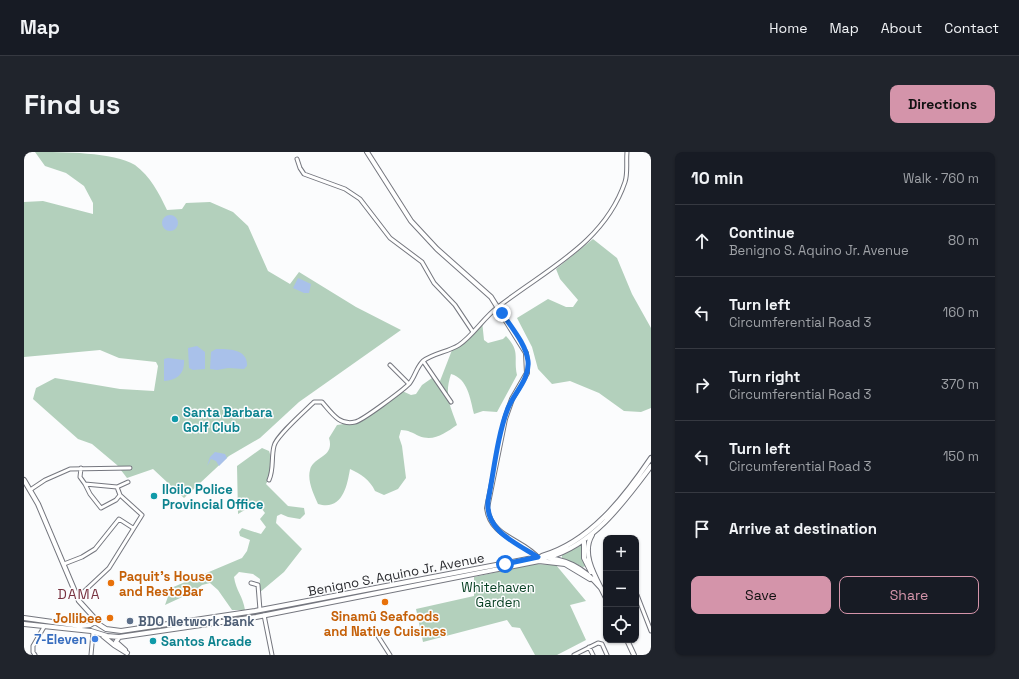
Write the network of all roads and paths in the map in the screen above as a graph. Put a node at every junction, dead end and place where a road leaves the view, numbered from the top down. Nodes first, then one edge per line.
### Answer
1 (367, 152) edge
2 (628, 152) edge
3 (297, 159) dead end
4 (498, 307) junction
5 (473, 332) junction
6 (423, 361) junction
7 (390, 365) dead end
8 (409, 384) junction
9 (451, 402) dead end
10 (651, 458) edge
11 (651, 466) edge
12 (82, 468) junction
13 (130, 468) dead end
14 (24, 480) edge
15 (269, 480) dead end
16 (128, 482) dead end
17 (85, 484) junction
18 (117, 487) junction
19 (30, 490) junction
20 (120, 495) junction
21 (133, 528) junction
22 (594, 531) junction
23 (586, 534) junction
24 (584, 540) junction
25 (548, 558) junction
26 (539, 559) junction
27 (64, 564) junction
28 (251, 583) dead end
29 (601, 588) junction
30 (603, 592) edge
31 (349, 593) junction
32 (78, 598) junction
33 (350, 599) junction
34 (639, 600) edge
35 (260, 610) junction
36 (264, 615) junction
37 (91, 617) junction
38 (26, 618) edge
39 (26, 624) edge
40 (90, 624) junction
41 (99, 625) junction
42 (44, 627) junction
43 (142, 628) junction
44 (374, 630) dead end
45 (651, 631) edge
46 (94, 632) junction
47 (143, 633) junction
48 (102, 635) junction
49 (119, 637) junction
50 (628, 643) edge
51 (589, 647) junction
52 (127, 654) edge
53 (578, 654) edge
54 (35, 655) edge
55 (91, 655) edge
56 (272, 655) edge
57 (390, 655) edge
58 (574, 655) edge
59 (593, 655) edge
60 (607, 655) edge
61 (634, 655) edge

1 - 4 main road
2 - 4 street
3 - 5 street
4 - 5 street
4 - 26 main road
5 - 6 street
6 - 8 street
6 - 9 street
7 - 8 street
8 - 15 street
10 - 23 main road
11 - 22 main road
12 - 13 street
12 - 17 street
12 - 19 street
14 - 19 main road
16 - 18 street
17 - 18 street
17 - 20 street
18 - 20 street
19 - 27 main road
20 - 21 street
21 - 27 street
21 - 32 street
22 - 24 main road
22 - 29 main road
23 - 24 main road
23 - 26 main road
24 - 25 main road
24 - 29 main road
25 - 26 main road
25 - 29 main road
26 - 29 main road, Benigno S. Aquino Jr. Avenue
26 - 31 main road, Benigno S. Aquino Jr. Avenue
26 - 33 main road, Benigno S. Aquino Jr. Avenue
27 - 32 main road
28 - 35 street
29 - 30 main road
31 - 33 main road
31 - 35 main road, Benigno S. Aquino Jr. Avenue
32 - 37 main road
33 - 36 main road, Benigno S. Aquino Jr. Avenue
34 - 45 street
35 - 43 main road, Benigno S. Aquino Jr. Avenue
36 - 47 main road, Benigno S. Aquino Jr. Avenue
36 - 56 street
37 - 40 main road
37 - 41 main road
38 - 39 main road
38 - 40 main road
39 - 42 main road, Benigno S. Aquino Jr. Avenue
40 - 41 main road
40 - 46 main road
41 - 43 main road, Benigno S. Aquino Jr. Avenue
41 - 46 main road
42 - 46 main road, Benigno S. Aquino Jr. Avenue
42 - 54 street
43 - 47 main road
44 - 57 street
46 - 48 main road, Benigno S. Aquino Jr. Avenue
46 - 55 street
47 - 49 main road, Benigno S. Aquino Jr. Avenue
48 - 49 main road, Benigno S. Aquino Jr. Avenue
48 - 52 main road
49 - 52 main road
50 - 61 main road
51 - 53 street
51 - 59 street
51 - 60 street
53 - 58 street

